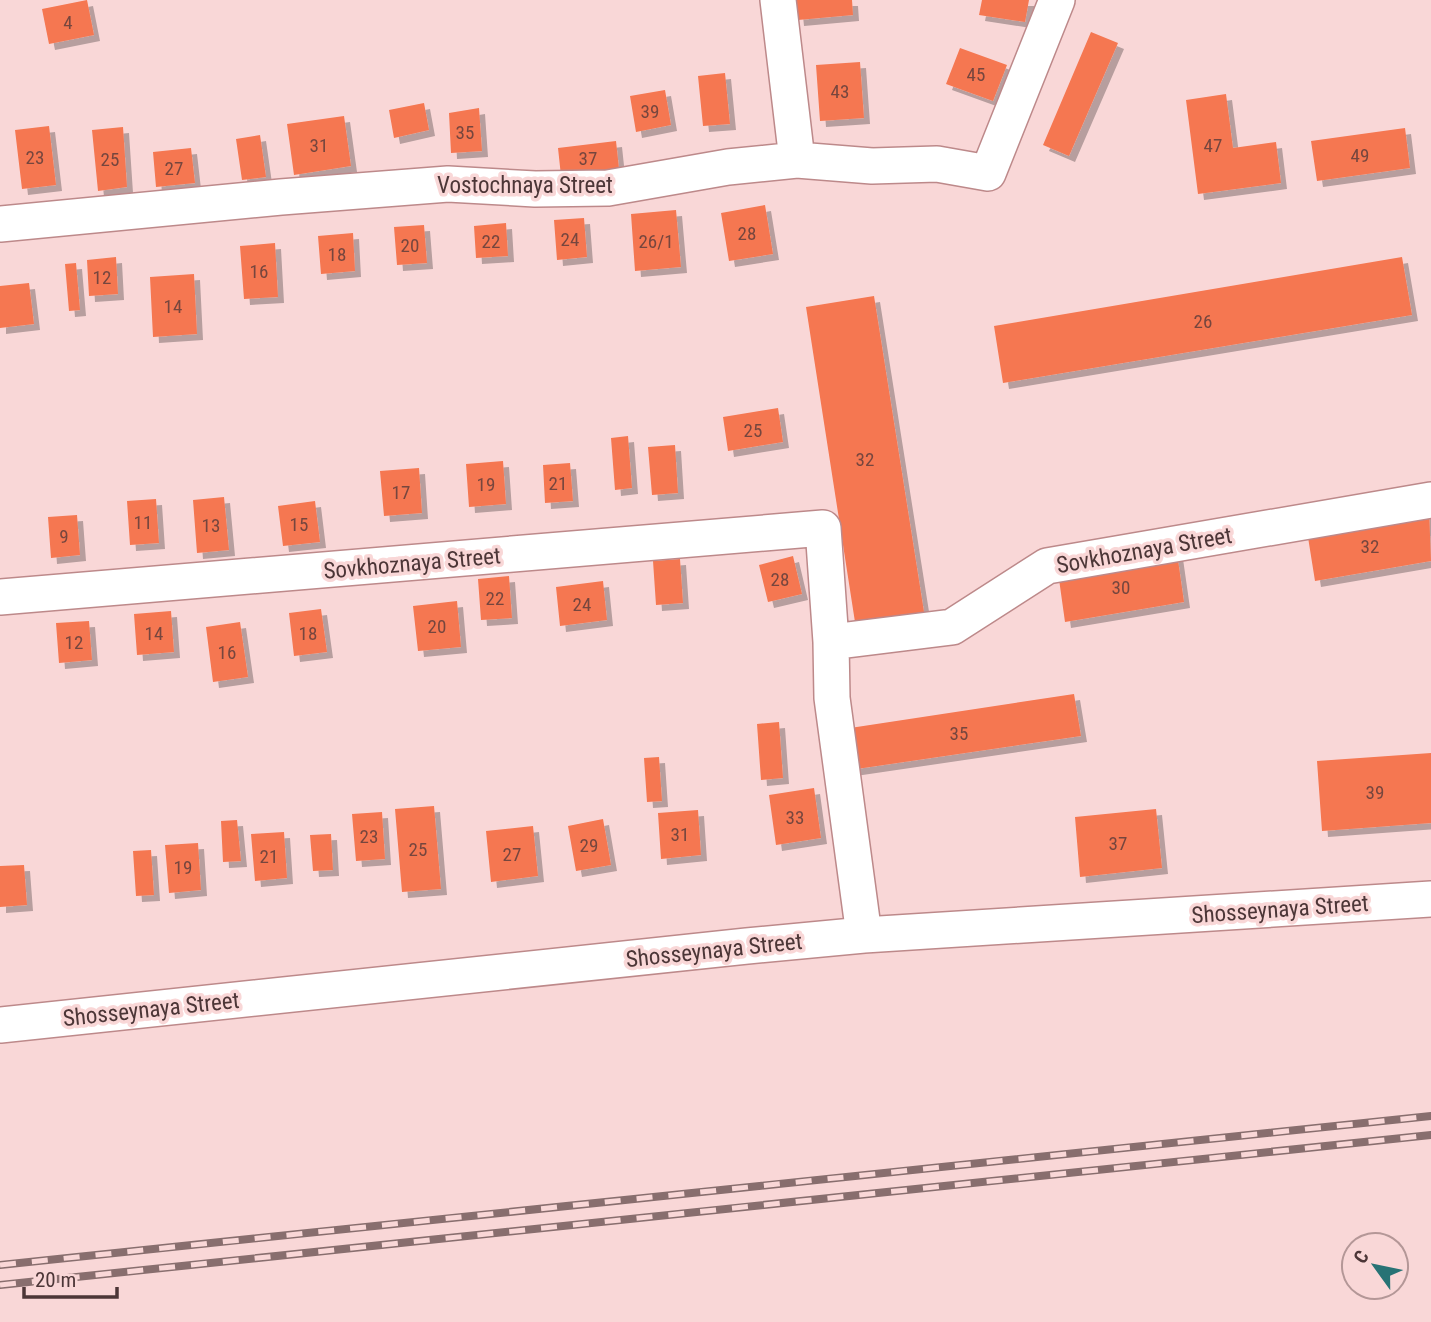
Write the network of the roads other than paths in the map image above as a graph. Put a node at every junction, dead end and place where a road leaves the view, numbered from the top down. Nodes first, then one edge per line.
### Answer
1 (778, 0) edge
2 (1058, 0) edge
3 (797, 160) junction
4 (0, 224) edge
5 (1431, 499) edge
6 (0, 597) edge
7 (831, 642) junction
8 (1431, 900) edge
9 (864, 935) junction
10 (0, 1025) edge

1 - 3 street
2 - 3 street, Vostochnaya Street
3 - 4 street, Vostochnaya Street
5 - 7 street, Sovkhoznaya Street
6 - 7 street, Sovkhoznaya Street
7 - 9 street
8 - 9 street, Shosseynaya Street
9 - 10 street, Shosseynaya Street

